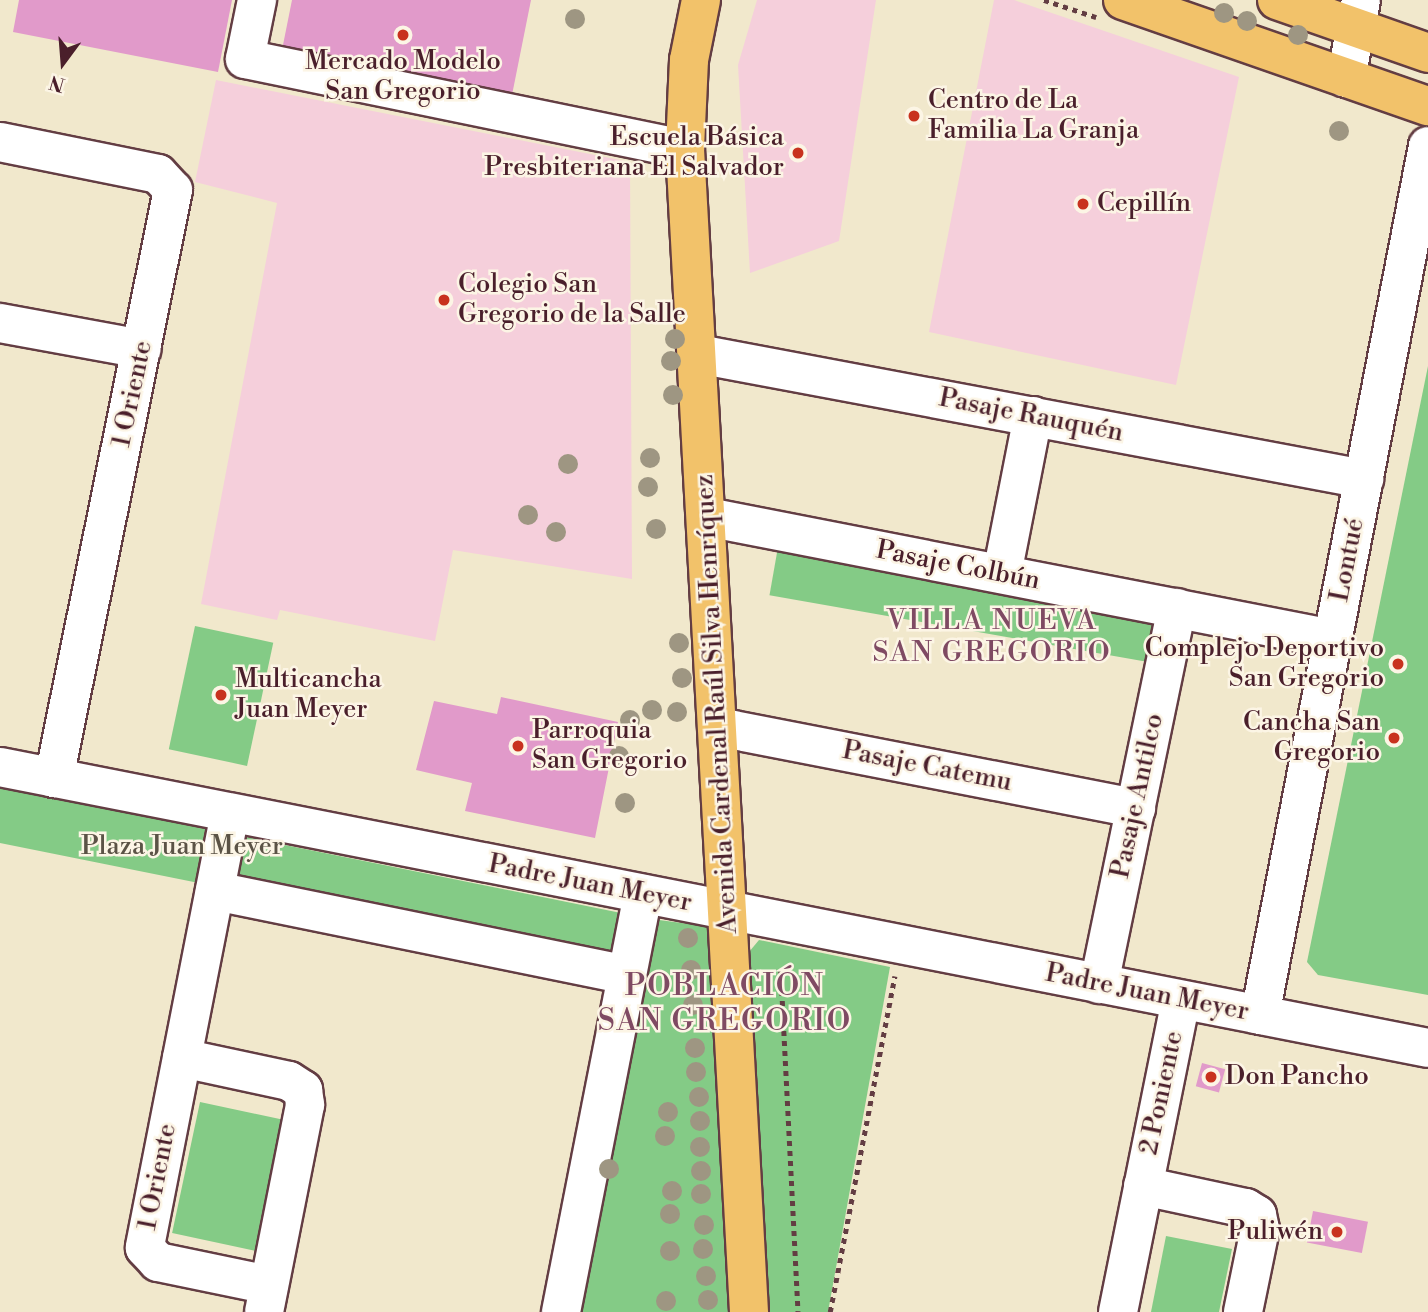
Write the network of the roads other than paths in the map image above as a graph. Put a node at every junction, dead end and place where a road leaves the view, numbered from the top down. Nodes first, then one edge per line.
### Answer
1 (257, 0) edge
2 (671, 0) edge
3 (701, 0) edge
4 (1123, 0) edge
5 (1277, 0) edge
6 (1358, 14) edge
7 (1428, 53) edge
8 (1346, 78) junction
9 (685, 96) junction
10 (1428, 106) edge
11 (0, 142) edge
12 (1428, 146) edge
13 (685, 149) junction
14 (0, 323) edge
15 (142, 349) junction
16 (698, 354) junction
17 (1033, 416) junction
18 (1363, 479) junction
19 (707, 517) junction
20 (1002, 574) junction
21 (1177, 608) junction
22 (1333, 639) junction
23 (718, 727) junction
24 (0, 768) edge
25 (54, 778) junction
26 (1136, 808) junction
27 (230, 813) junction
28 (215, 891) junction
29 (643, 894) junction
30 (728, 911) junction
31 (627, 975) junction
32 (1099, 984) junction
33 (1181, 1000) junction
34 (1260, 1015) junction
35 (1428, 1048) edge
36 (182, 1058) junction
37 (1143, 1186) junction
38 (266, 1298) edge
39 (561, 1312) edge
40 (749, 1312) edge
41 (1118, 1312) edge
42 (1243, 1312) edge

1 - 13 street
2 - 9 main road, Avenida Cardenal Raúl Silva Henríquez
3 - 9 main road, Avenida Cardenal Raúl Silva Henríquez
4 - 8 main road
5 - 6 main road
6 - 7 main road
6 - 8 street
8 - 10 main road
9 - 13 main road, Avenida Cardenal Raúl Silva Henríquez
11 - 15 street, 1 Oriente
12 - 18 street, Lontué
13 - 16 main road, Avenida Cardenal Raúl Silva Henríquez
14 - 15 street
15 - 25 street, 1 Oriente
16 - 17 street, Pasaje Rauquén
16 - 19 main road, Avenida Cardenal Raúl Silva Henríquez
17 - 18 street, Pasaje Rauquén
17 - 20 street
18 - 22 street, Lontué
19 - 20 street, Pasaje Colbún
19 - 23 main road, Avenida Cardenal Raúl Silva Henríquez
20 - 21 street, Pasaje Colbún
21 - 22 street, Pasaje Colbún
21 - 26 street, Pasaje Antilco
22 - 34 street, Lontué
23 - 26 street, Pasaje Catemu
23 - 30 main road, Avenida Cardenal Raúl Silva Henríquez
24 - 25 street, Padre Juan Meyer
25 - 27 street, Padre Juan Meyer
26 - 32 street, Pasaje Antilco
27 - 28 street, 1 Oriente
27 - 29 street, Padre Juan Meyer
28 - 31 street
28 - 36 street, 1 Oriente
29 - 30 street, Padre Juan Meyer
29 - 31 street
30 - 32 street, Padre Juan Meyer
30 - 40 main road, Avenida Cardenal Raúl Silva Henríquez
31 - 39 street
32 - 33 street, Padre Juan Meyer
33 - 34 street, Padre Juan Meyer
33 - 37 street, 2 Poniente
34 - 35 street, Padre Juan Meyer
36 - 38 street, 1 Oriente
36 - 38 street, 1 Oriente
37 - 41 street, 2 Poniente
37 - 42 street, 2 Poniente

